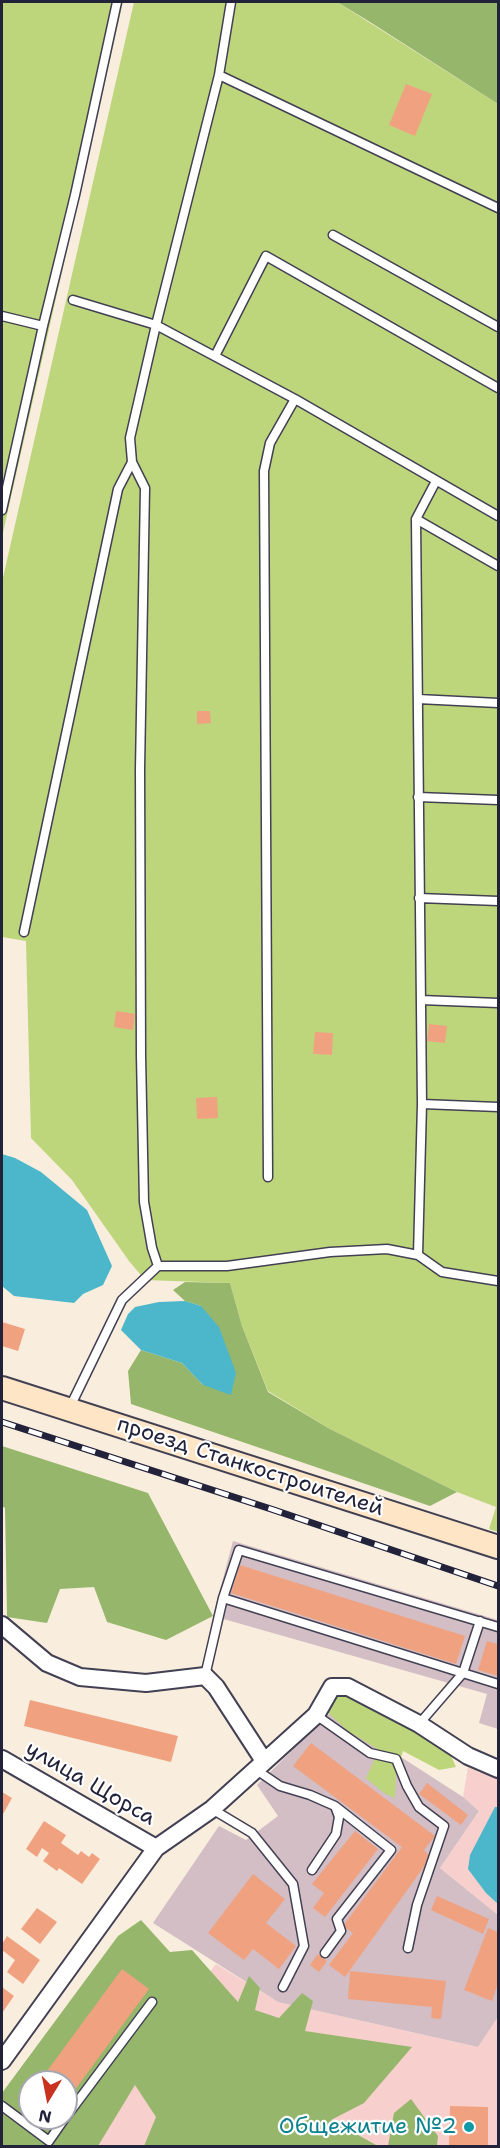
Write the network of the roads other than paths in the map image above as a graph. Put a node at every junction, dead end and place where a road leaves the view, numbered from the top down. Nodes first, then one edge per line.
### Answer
1 (117, 2) edge
2 (231, 2) edge
3 (219, 75) junction
4 (498, 208) edge
5 (333, 235) dead end
6 (73, 300) dead end
7 (2, 316) edge
8 (156, 325) junction
9 (43, 326) junction
10 (498, 327) edge
11 (215, 356) junction
12 (498, 388) edge
13 (294, 399) junction
14 (132, 462) junction
15 (436, 481) junction
16 (2, 510) edge
17 (498, 516) edge
18 (416, 519) junction
19 (498, 566) edge
20 (418, 699) junction
21 (498, 703) edge
22 (418, 797) junction
23 (498, 800) edge
24 (419, 898) junction
25 (498, 901) edge
26 (24, 932) dead end
27 (421, 1000) junction
28 (498, 1003) edge
29 (422, 1104) junction
30 (498, 1107) edge
31 (268, 1177) dead end
32 (418, 1255) junction
33 (158, 1266) junction
34 (498, 1281) edge
35 (2, 1388) edge
36 (69, 1409) junction
37 (498, 1547) edge
38 (222, 1598) junction
39 (480, 1621) junction
40 (2, 1625) edge
41 (498, 1627) edge
42 (463, 1672) junction
43 (206, 1676) junction
44 (498, 1684) edge
45 (316, 1715) junction
46 (419, 1724) junction
47 (2, 1759) edge
48 (260, 1765) junction
49 (498, 1769) edge
50 (335, 1806) junction
51 (212, 1809) junction
52 (156, 1848) junction
53 (312, 1870) dead end
54 (408, 1948) dead end
55 (325, 1953) dead end
56 (283, 1987) dead end
57 (152, 2002) dead end
58 (2, 2061) edge
59 (78, 2102) edge
60 (2, 2106) edge
61 (57, 2130) edge
62 (46, 2144) edge

1 - 9 lane
2 - 3 lane
3 - 4 lane
3 - 8 lane
5 - 10 lane
6 - 8 lane
7 - 9 lane
8 - 11 lane
8 - 14 lane
9 - 16 lane
11 - 12 lane
11 - 13 lane
13 - 15 lane
13 - 31 lane
14 - 26 lane
14 - 33 lane
15 - 17 lane
15 - 18 lane
18 - 19 lane
18 - 20 lane
20 - 21 lane
20 - 22 lane
22 - 23 lane
22 - 24 lane
24 - 25 lane
24 - 27 lane
27 - 28 lane
27 - 29 lane
29 - 30 lane
29 - 32 lane
32 - 33 lane
32 - 34 lane
33 - 36 lane
35 - 36 main road, проезд Станкостроителей
36 - 37 main road, проезд Станкостроителей
38 - 39 lane
38 - 42 lane
38 - 43 lane
39 - 41 lane
39 - 42 lane
40 - 43 street
42 - 44 lane
42 - 46 lane
43 - 48 street
45 - 46 street
45 - 48 street
45 - 54 lane
46 - 49 street
47 - 52 street, улица Щорса
48 - 50 lane
48 - 51 street
50 - 53 lane
50 - 55 lane
51 - 52 street
51 - 56 lane
52 - 58 street
57 - 59 lane
60 - 62 lane
61 - 62 lane

